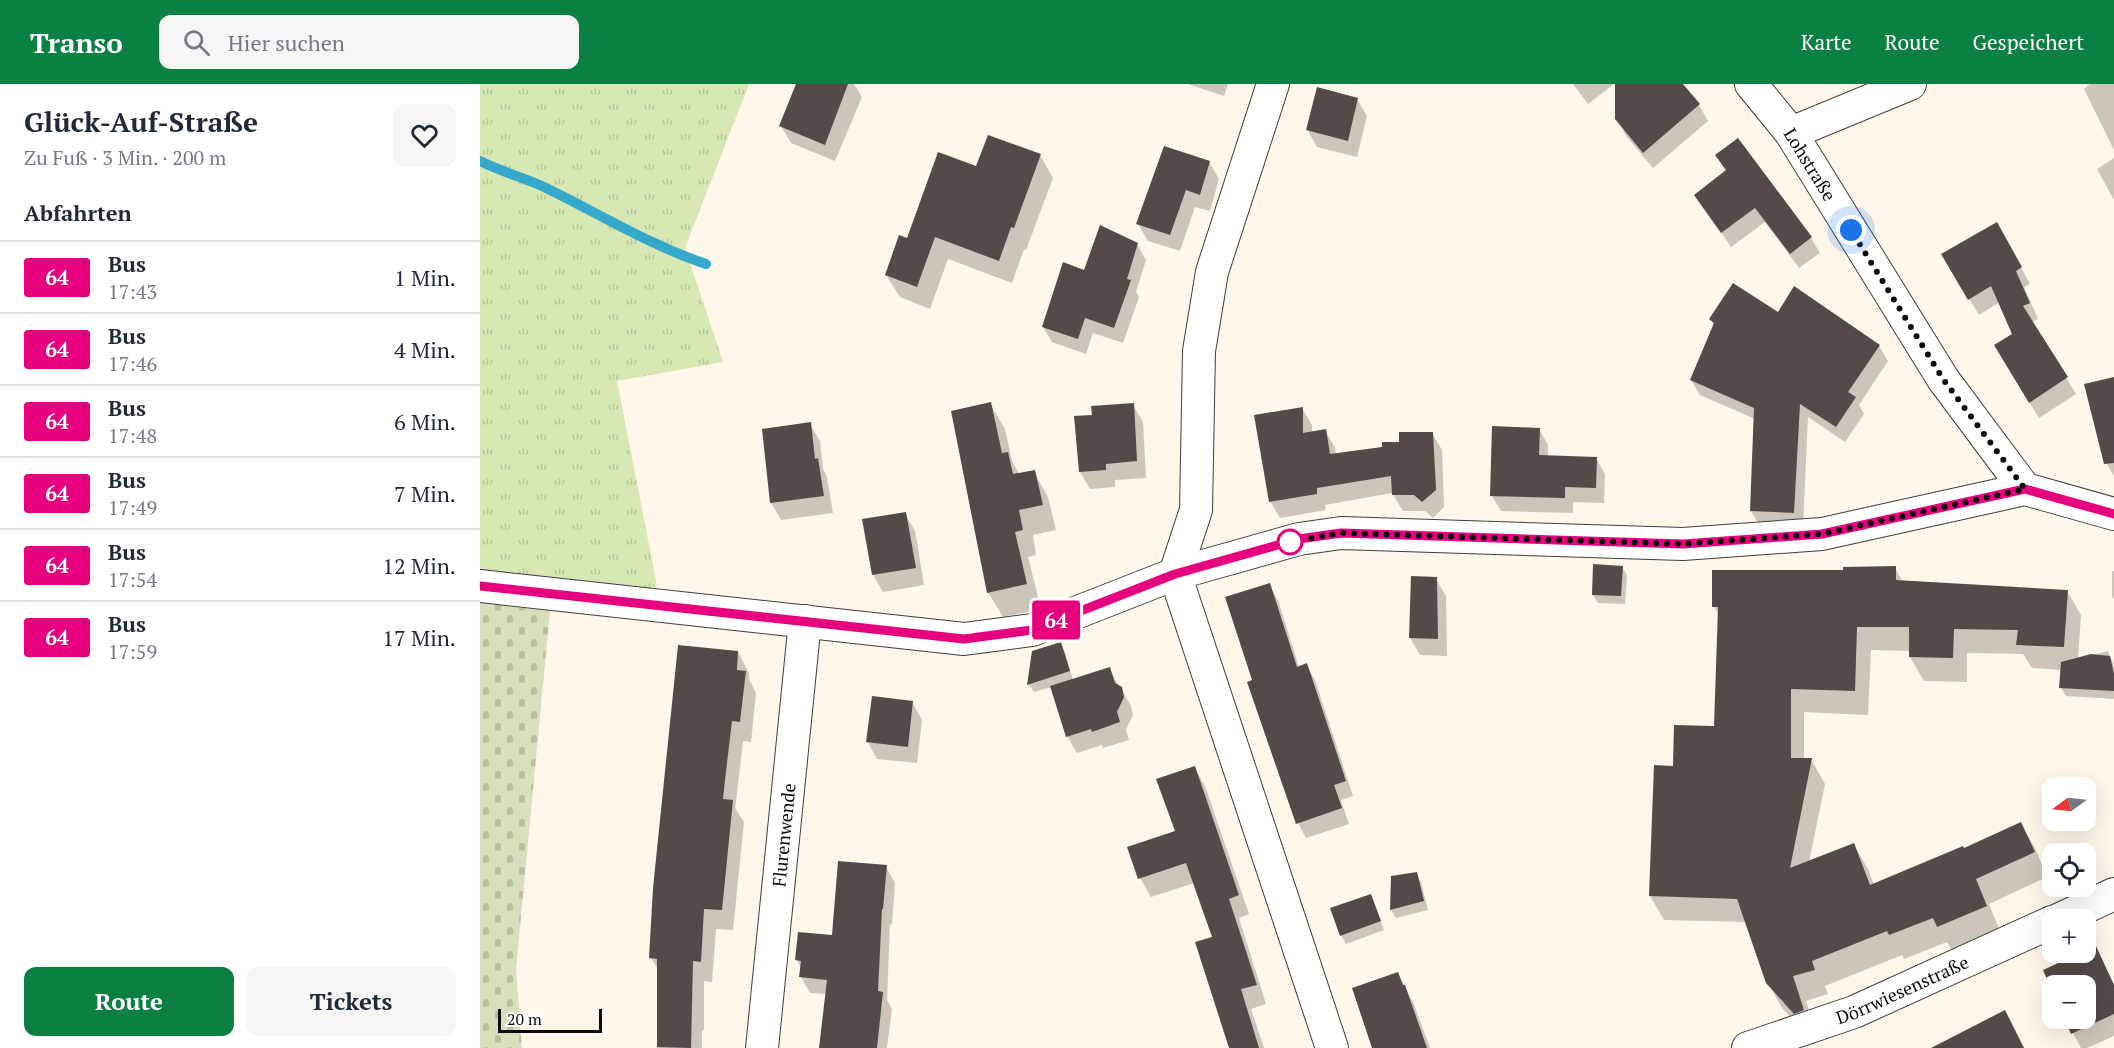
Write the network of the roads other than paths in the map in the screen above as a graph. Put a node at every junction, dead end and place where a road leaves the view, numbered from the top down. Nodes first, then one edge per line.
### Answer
1 (1273, 84) edge
2 (1751, 84) edge
3 (1910, 84) edge
4 (1791, 133) junction
5 (2025, 489) junction
6 (2114, 514) edge
7 (1175, 574) junction
8 (480, 586) edge
9 (806, 621) junction
10 (2114, 894) edge
11 (2082, 909) edge
12 (2042, 927) edge
13 (762, 1048) edge
14 (1332, 1048) edge
15 (1748, 1048) edge

1 - 7 street
2 - 4 street, Lohstraße
3 - 4 street
4 - 5 street, Lohstraße
5 - 6 street
5 - 7 street
7 - 9 street
7 - 14 street
8 - 9 street
9 - 13 street, Flurenwende
10 - 11 street
12 - 15 street, Dörrwiesenstraße

